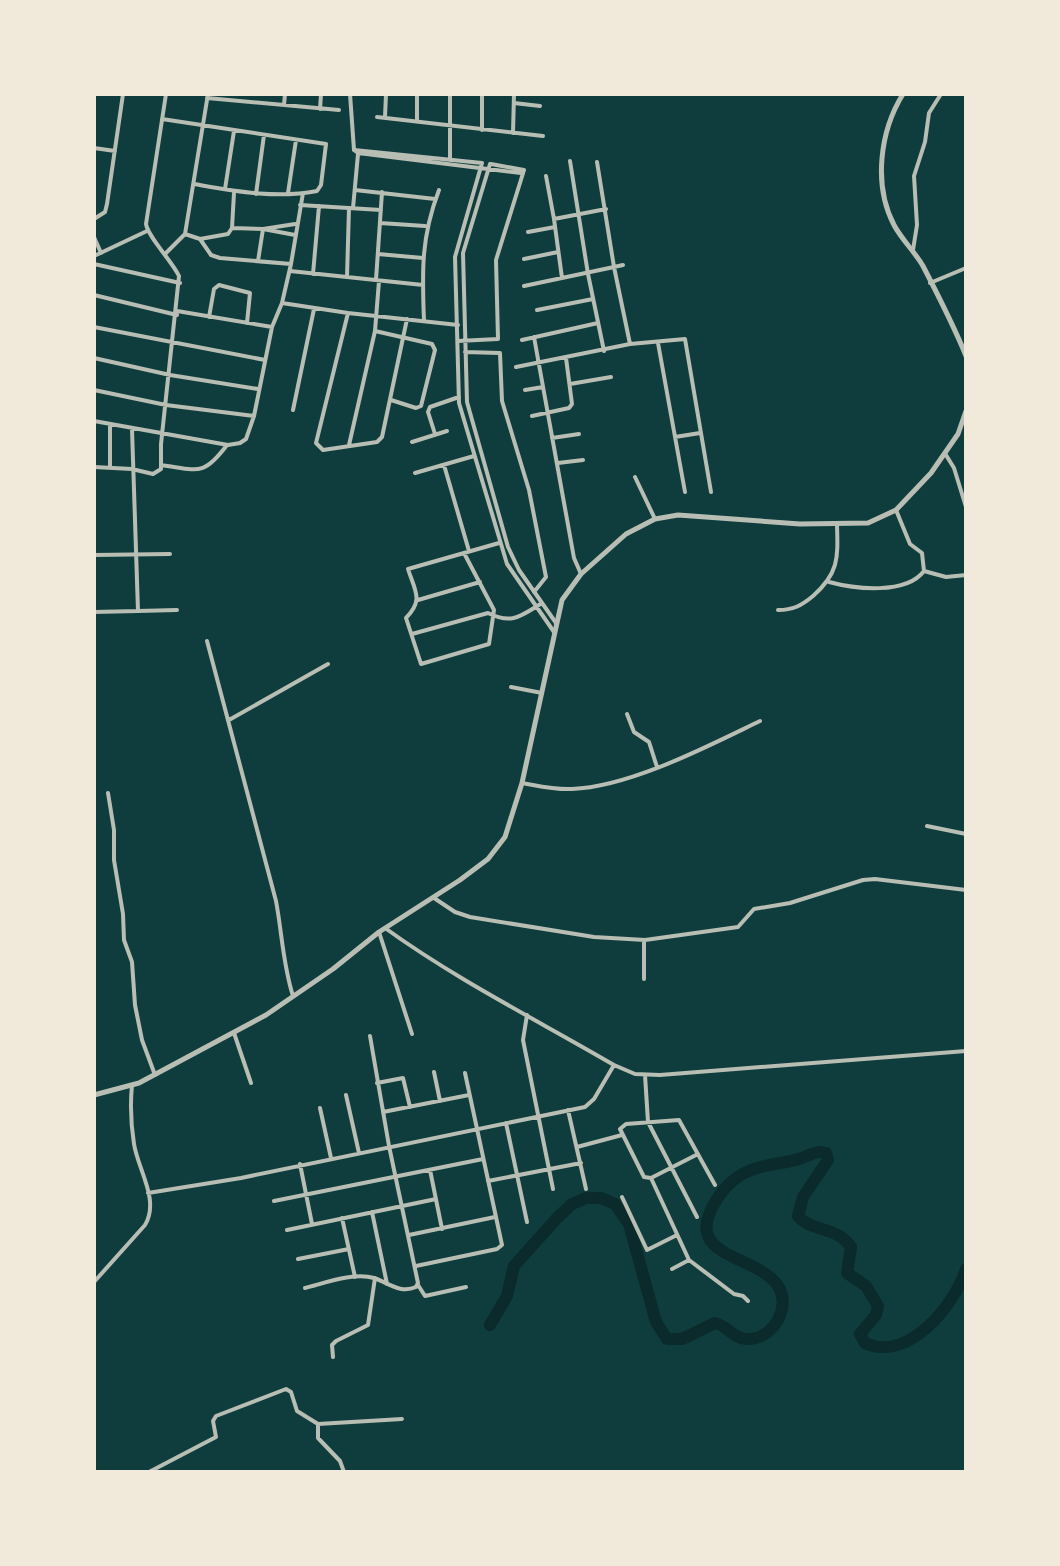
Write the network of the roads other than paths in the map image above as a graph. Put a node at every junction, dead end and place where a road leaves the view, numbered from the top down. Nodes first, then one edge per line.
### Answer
1 (123, 94) edge
2 (166, 94) edge
3 (256, 94) edge
4 (285, 94) edge
5 (321, 94) edge
6 (350, 94) edge
7 (386, 94) edge
8 (417, 94) edge
9 (450, 94) edge
10 (482, 94) edge
11 (514, 94) edge
12 (903, 94) edge
13 (941, 94) edge
14 (208, 96) edge
15 (255, 102) junction
16 (514, 103) junction
17 (284, 105) junction
18 (540, 106) dead end
19 (320, 109) junction
20 (339, 110) dead end
21 (377, 117) dead end
22 (385, 117) junction
23 (162, 119) junction
24 (417, 121) junction
25 (451, 125) junction
26 (203, 126) junction
27 (482, 130) junction
28 (234, 131) junction
29 (513, 133) junction
30 (264, 135) junction
31 (543, 136) dead end
32 (296, 140) junction
33 (94, 148) edge
34 (357, 150) junction
35 (115, 151) junction
36 (570, 161) dead end
37 (449, 162) junction
38 (597, 162) dead end
39 (482, 166) junction
40 (489, 167) junction
41 (546, 176) dead end
42 (194, 184) junction
43 (225, 189) junction
44 (355, 190) junction
45 (439, 190) dead end
46 (382, 192) junction
47 (234, 193) junction
48 (288, 193) junction
49 (303, 193) junction
50 (256, 194) junction
51 (435, 199) junction
52 (300, 205) junction
53 (319, 206) junction
54 (351, 208) junction
55 (606, 209) junction
56 (381, 210) junction
57 (579, 213) junction
58 (94, 219) edge
59 (554, 219) junction
60 (380, 223) junction
61 (296, 224) junction
62 (426, 226) junction
63 (555, 227) junction
64 (232, 228) junction
65 (263, 229) junction
66 (147, 231) junction
67 (528, 232) dead end
68 (185, 234) junction
69 (295, 235) junction
70 (94, 237) edge
71 (200, 239) junction
72 (911, 247) junction
73 (558, 252) junction
74 (101, 253) junction
75 (166, 253) junction
76 (378, 254) junction
77 (94, 256) edge
78 (423, 258) junction
79 (524, 259) dead end
80 (258, 261) junction
81 (94, 264) edge
82 (291, 264) junction
83 (623, 265) dead end
84 (614, 267) junction
85 (966, 268) edge
86 (289, 271) junction
87 (313, 274) junction
88 (588, 274) junction
89 (347, 277) junction
90 (562, 278) junction
91 (378, 281) junction
92 (180, 283) junction
93 (930, 283) junction
94 (423, 285) junction
95 (524, 286) dead end
96 (94, 295) edge
97 (593, 299) junction
98 (282, 303) junction
99 (314, 309) junction
100 (537, 310) dead end
101 (177, 313) junction
102 (348, 313) junction
103 (375, 316) junction
104 (209, 317) junction
105 (407, 319) junction
106 (424, 321) junction
107 (247, 323) junction
108 (598, 323) junction
109 (459, 325) junction
110 (466, 325) junction
111 (94, 327) edge
112 (272, 327) junction
113 (375, 331) junction
114 (534, 337) junction
115 (405, 338) junction
116 (522, 340) dead end
117 (174, 341) junction
118 (458, 341) junction
119 (465, 341) junction
120 (658, 343) junction
121 (630, 344) junction
122 (604, 351) junction
123 (465, 352) junction
124 (966, 356) edge
125 (94, 358) edge
126 (566, 358) junction
127 (265, 360) junction
128 (539, 362) junction
129 (516, 367) dead end
130 (170, 375) junction
131 (611, 377) dead end
132 (570, 384) junction
133 (543, 387) junction
134 (258, 389) junction
135 (94, 390) edge
136 (525, 390) dead end
137 (459, 397) junction
138 (391, 400) junction
139 (166, 405) junction
140 (293, 410) dead end
141 (966, 411) edge
142 (548, 413) junction
143 (254, 416) junction
144 (532, 416) dead end
145 (94, 421) edge
146 (110, 424) junction
147 (132, 429) junction
148 (447, 431) dead end
149 (163, 433) junction
150 (701, 433) junction
151 (435, 434) junction
152 (579, 434) dead end
153 (675, 437) junction
154 (552, 438) junction
155 (412, 442) dead end
156 (228, 445) junction
157 (349, 445) junction
158 (946, 455) junction
159 (474, 456) junction
160 (583, 460) dead end
161 (558, 463) junction
162 (161, 465) junction
163 (444, 465) junction
164 (94, 467) edge
165 (110, 468) junction
166 (132, 469) junction
167 (415, 473) dead end
168 (635, 477) dead end
169 (685, 492) dead end
170 (711, 492) dead end
171 (966, 507) edge
172 (896, 510) junction
173 (655, 519) junction
174 (837, 525) junction
175 (499, 543) junction
176 (467, 552) junction
177 (136, 554) junction
178 (170, 554) dead end
179 (94, 555) edge
180 (579, 571) junction
181 (924, 571) junction
182 (966, 575) edge
183 (480, 582) junction
184 (828, 582) junction
185 (534, 592) junction
186 (418, 600) junction
187 (542, 603) junction
188 (535, 607) junction
189 (177, 610) dead end
190 (778, 610) dead end
191 (138, 611) junction
192 (94, 612) edge
193 (493, 615) junction
194 (556, 623) junction
195 (554, 632) junction
196 (412, 634) junction
197 (207, 641) dead end
198 (328, 664) dead end
199 (511, 687) dead end
200 (540, 692) junction
201 (627, 714) dead end
202 (229, 720) junction
203 (760, 721) dead end
204 (657, 767) junction
205 (522, 783) junction
206 (108, 793) dead end
207 (927, 826) dead end
208 (966, 834) edge
209 (966, 890) edge
210 (434, 897) junction
211 (382, 930) junction
212 (644, 940) junction
213 (644, 979) dead end
214 (293, 996) junction
215 (528, 1014) junction
216 (234, 1033) junction
217 (412, 1034) dead end
218 (370, 1036) dead end
219 (966, 1051) edge
220 (614, 1065) junction
221 (154, 1072) junction
222 (434, 1072) dead end
223 (465, 1073) dead end
224 (645, 1075) junction
225 (251, 1083) dead end
226 (377, 1083) junction
227 (132, 1085) junction
228 (94, 1095) edge
229 (346, 1095) dead end
230 (469, 1095) junction
231 (440, 1101) junction
232 (410, 1107) junction
233 (320, 1108) dead end
234 (568, 1110) junction
235 (383, 1112) junction
236 (539, 1116) junction
237 (648, 1122) junction
238 (506, 1123) junction
239 (476, 1128) junction
240 (622, 1135) junction
241 (389, 1146) junction
242 (577, 1147) junction
243 (359, 1153) junction
244 (698, 1154) junction
245 (331, 1158) junction
246 (483, 1159) junction
247 (581, 1163) junction
248 (300, 1164) junction
249 (670, 1168) junction
250 (430, 1170) junction
251 (549, 1170) junction
252 (517, 1176) junction
253 (395, 1177) junction
254 (651, 1178) junction
255 (488, 1181) junction
256 (715, 1185) dead end
257 (553, 1189) dead end
258 (586, 1189) dead end
259 (148, 1193) junction
260 (306, 1194) junction
261 (622, 1197) dead end
262 (436, 1199) junction
263 (274, 1201) dead end
264 (402, 1206) junction
265 (372, 1212) junction
266 (495, 1217) junction
267 (697, 1217) dead end
268 (342, 1218) junction
269 (527, 1222) dead end
270 (312, 1224) junction
271 (442, 1229) junction
272 (287, 1230) dead end
273 (409, 1235) junction
274 (677, 1235) junction
275 (349, 1249) junction
276 (298, 1259) dead end
277 (689, 1260) junction
278 (415, 1267) junction
279 (672, 1269) dead end
280 (355, 1277) junction
281 (375, 1278) junction
282 (94, 1282) edge
283 (387, 1284) junction
284 (418, 1285) junction
285 (466, 1287) dead end
286 (305, 1288) dead end
287 (748, 1301) dead end
288 (333, 1357) dead end
289 (402, 1419) dead end
290 (318, 1424) junction
291 (158, 1470) edge
292 (149, 1472) edge
293 (344, 1472) edge

1 - 35 street
2 - 23 street
3 - 15 street
4 - 17 street
5 - 19 street
6 - 34 street
7 - 22 street
8 - 24 street
9 - 25 street
10 - 27 street
11 - 16 street
12 - 72 street
13 - 72 street
14 - 15 street
14 - 26 street
15 - 17 street
16 - 18 street
16 - 29 street
17 - 19 street
19 - 20 street
21 - 22 street
22 - 24 street
23 - 26 street
23 - 66 street
24 - 25 street
25 - 27 street
25 - 37 street
26 - 28 street
26 - 42 street
27 - 29 street
28 - 30 street
28 - 43 street
29 - 31 street
30 - 32 street
30 - 50 street
32 - 48 street
32 - 49 street
33 - 35 street
34 - 37 street
34 - 44 street
35 - 58 street
36 - 57 street
37 - 39 street
38 - 55 street
39 - 40 street
39 - 109 street
40 - 110 street
40 - 119 street
41 - 59 street
42 - 43 street
42 - 68 street
43 - 47 street
44 - 46 street
44 - 54 street
45 - 51 street
46 - 51 street
46 - 56 street
47 - 50 street
47 - 64 street
48 - 49 street
48 - 50 street
49 - 52 street
51 - 62 street
52 - 53 street
52 - 61 street
53 - 54 street
53 - 87 street
54 - 56 street
54 - 89 street
55 - 57 street
55 - 84 street
56 - 60 street
57 - 59 street
57 - 88 street
59 - 63 street
60 - 62 street
60 - 76 street
61 - 65 street
61 - 69 street
62 - 78 street
63 - 67 street
63 - 73 street
64 - 65 street
64 - 71 street
65 - 69 street
65 - 80 street
66 - 74 street
66 - 75 street
68 - 71 street
68 - 75 street
69 - 82 street
70 - 74 street
71 - 80 street
72 - 93 street
73 - 79 street
73 - 90 street
74 - 77 street
75 - 92 street
76 - 78 street
76 - 91 street
78 - 94 street
80 - 82 street
81 - 92 street
82 - 86 street
83 - 84 street
84 - 88 street
84 - 121 street
85 - 93 street
86 - 87 street
86 - 98 street
87 - 89 street
88 - 90 street
88 - 97 street
89 - 91 street
90 - 95 street
91 - 94 street
91 - 103 street
92 - 101 street
93 - 124 street
94 - 106 street
96 - 101 street
97 - 100 street
97 - 108 street
98 - 99 street
98 - 112 street
99 - 102 street
99 - 140 street
101 - 104 street
101 - 117 street
102 - 103 street
102 - 157 street
103 - 105 street
103 - 113 street
104 - 107 street
104 - 107 street
105 - 106 street
105 - 115 street
106 - 109 street
107 - 112 street
108 - 114 street
108 - 122 street
109 - 110 street
109 - 118 street
110 - 119 street
111 - 117 street
112 - 127 street
113 - 115 street
113 - 157 street
114 - 116 street
114 - 128 street
115 - 138 street
115 - 138 street
117 - 127 street
117 - 130 street
118 - 119 street
118 - 137 street
119 - 123 street
120 - 121 street
120 - 150 street
120 - 153 street
121 - 122 street
122 - 126 street
123 - 185 street
123 - 185 street
125 - 130 street
126 - 128 street
126 - 132 street
127 - 134 street
128 - 129 street
128 - 133 street
130 - 134 street
130 - 139 street
131 - 132 street
132 - 142 street
133 - 136 street
133 - 142 street
134 - 143 street
135 - 139 street
137 - 151 street
137 - 159 street
138 - 157 street
139 - 143 street
139 - 149 street
141 - 158 street
142 - 144 street
142 - 154 street
143 - 156 street
145 - 146 street
146 - 147 street
146 - 165 street
147 - 149 street
147 - 166 street
148 - 151 street
149 - 156 street
149 - 162 street
150 - 153 street
150 - 170 street
151 - 155 street
152 - 154 street
153 - 169 street
154 - 161 street
156 - 162 street
158 - 171 street
158 - 172 street
159 - 163 street
159 - 175 street
160 - 161 street
161 - 180 street
162 - 166 street
163 - 167 street
163 - 176 street
164 - 165 street
165 - 166 street
166 - 177 street
168 - 173 street
172 - 174 street
172 - 181 street
173 - 174 street
173 - 180 street
174 - 184 street
175 - 176 street
175 - 188 street
176 - 183 street
176 - 186 street
177 - 178 street
177 - 179 street
177 - 191 street
180 - 194 street
181 - 182 street
181 - 184 street
183 - 186 street
183 - 193 street
184 - 190 street
185 - 187 street
186 - 196 street
187 - 188 street
187 - 194 street
188 - 193 street
188 - 195 street
189 - 191 street
191 - 192 street
193 - 196 street
193 - 196 street
194 - 195 street
195 - 200 street
197 - 202 street
198 - 202 street
199 - 200 street
200 - 205 street
201 - 204 street
202 - 214 street
203 - 204 street
204 - 205 street
205 - 210 street
206 - 221 street
207 - 208 street
209 - 212 street
210 - 211 street
210 - 212 street
211 - 214 street
211 - 215 street
211 - 217 street
212 - 213 street
214 - 216 street
215 - 220 street
215 - 236 street
216 - 221 street
216 - 225 street
218 - 226 street
219 - 224 street
220 - 224 street
220 - 234 street
221 - 227 street
222 - 231 street
223 - 230 street
224 - 237 street
226 - 232 street
226 - 235 street
227 - 228 street
227 - 259 street
229 - 243 street
230 - 231 street
230 - 239 street
231 - 232 street
232 - 235 street
233 - 245 street
234 - 236 street
234 - 242 street
235 - 241 street
236 - 238 street
236 - 251 street
237 - 240 street
237 - 244 street
237 - 249 street
238 - 239 street
238 - 252 street
239 - 241 street
239 - 246 street
240 - 242 street
240 - 254 street
241 - 243 street
241 - 253 street
242 - 247 street
243 - 245 street
244 - 249 street
244 - 256 street
245 - 248 street
246 - 250 street
246 - 255 street
247 - 251 street
247 - 258 street
248 - 259 street
248 - 260 street
249 - 254 street
249 - 267 street
250 - 253 street
250 - 262 street
251 - 252 street
251 - 257 street
252 - 255 street
252 - 269 street
253 - 260 street
253 - 264 street
254 - 274 street
255 - 266 street
259 - 282 street
260 - 263 street
260 - 270 street
261 - 274 street
262 - 264 street
262 - 271 street
264 - 265 street
264 - 273 street
265 - 268 street
265 - 283 street
266 - 271 street
266 - 278 street
268 - 270 street
268 - 275 street
270 - 272 street
271 - 273 street
273 - 278 street
274 - 277 street
275 - 276 street
275 - 280 street
277 - 279 street
277 - 287 street
278 - 284 street
280 - 281 street
280 - 286 street
281 - 283 street
281 - 288 street
283 - 284 street
284 - 285 street
289 - 290 street
290 - 291 street
290 - 293 street
291 - 292 street

